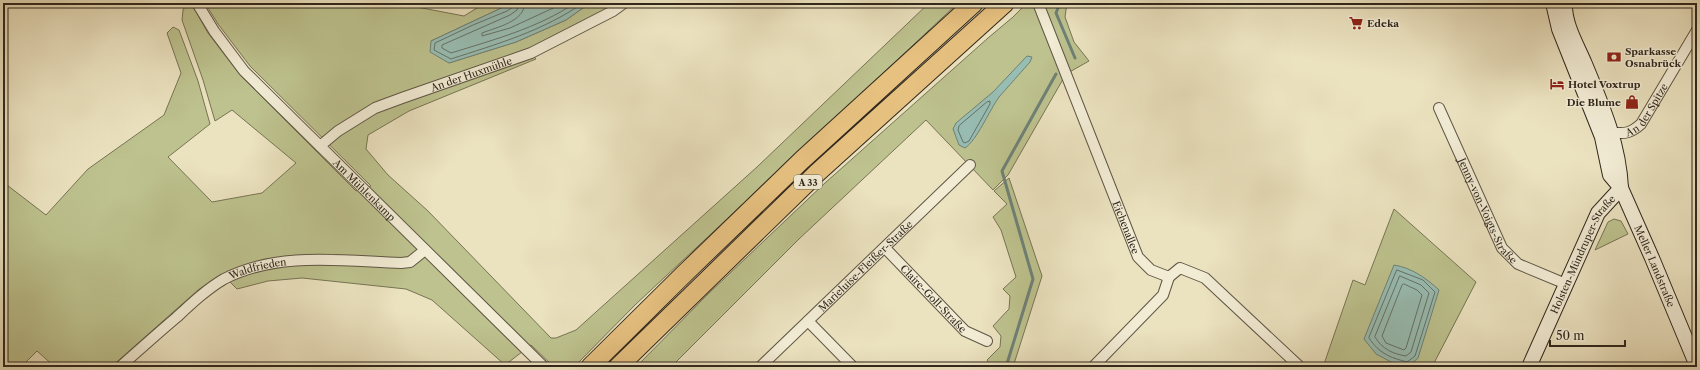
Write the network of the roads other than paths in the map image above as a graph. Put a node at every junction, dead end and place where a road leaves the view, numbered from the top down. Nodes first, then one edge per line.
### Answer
1 (197, 3) edge
2 (624, 3) edge
3 (974, 3) edge
4 (1005, 3) edge
5 (1038, 3) edge
6 (1553, 3) edge
7 (1565, 3) edge
8 (1696, 35) edge
9 (1439, 108) dead end
10 (1612, 132) junction
11 (320, 146) junction
12 (970, 165) dead end
13 (1621, 188) junction
14 (885, 248) junction
15 (425, 250) junction
16 (1169, 277) junction
17 (1566, 284) junction
18 (808, 321) junction
19 (987, 341) dead end
20 (1697, 366) edge
21 (120, 367) edge
22 (544, 367) edge
23 (590, 367) edge
24 (618, 367) edge
25 (760, 367) edge
26 (853, 367) edge
27 (1093, 367) edge
28 (1300, 367) edge
29 (1529, 367) edge

1 - 11 street, Am Mühlenkamp
2 - 11 street, An der Huxmühle
3 - 23 highway, A 33
4 - 24 highway, A 33
5 - 16 street, Eichenallee
6 - 13 street, Meller Landstraße
7 - 10 street, Meller Landstraße
8 - 10 street, An der Spitze
9 - 17 street, Jenny-von-Voigts-Straße
10 - 13 street, Meller Landstraße
11 - 15 street, Am Mühlenkamp
12 - 14 street, Marieluise-Fleißer-Straße
13 - 17 street, Holsten-Mündruper-Straße
13 - 20 street, Meller Landstraße
14 - 18 street, Marieluise-Fleißer-Straße
14 - 19 street, Claire-Goll-Straße
15 - 21 street, Waldfrieden
15 - 22 street, Am Mühlenkamp
16 - 27 street
16 - 28 street
17 - 29 street, Holsten-Mündruper-Straße
18 - 25 street, Marieluise-Fleißer-Straße
18 - 26 street

